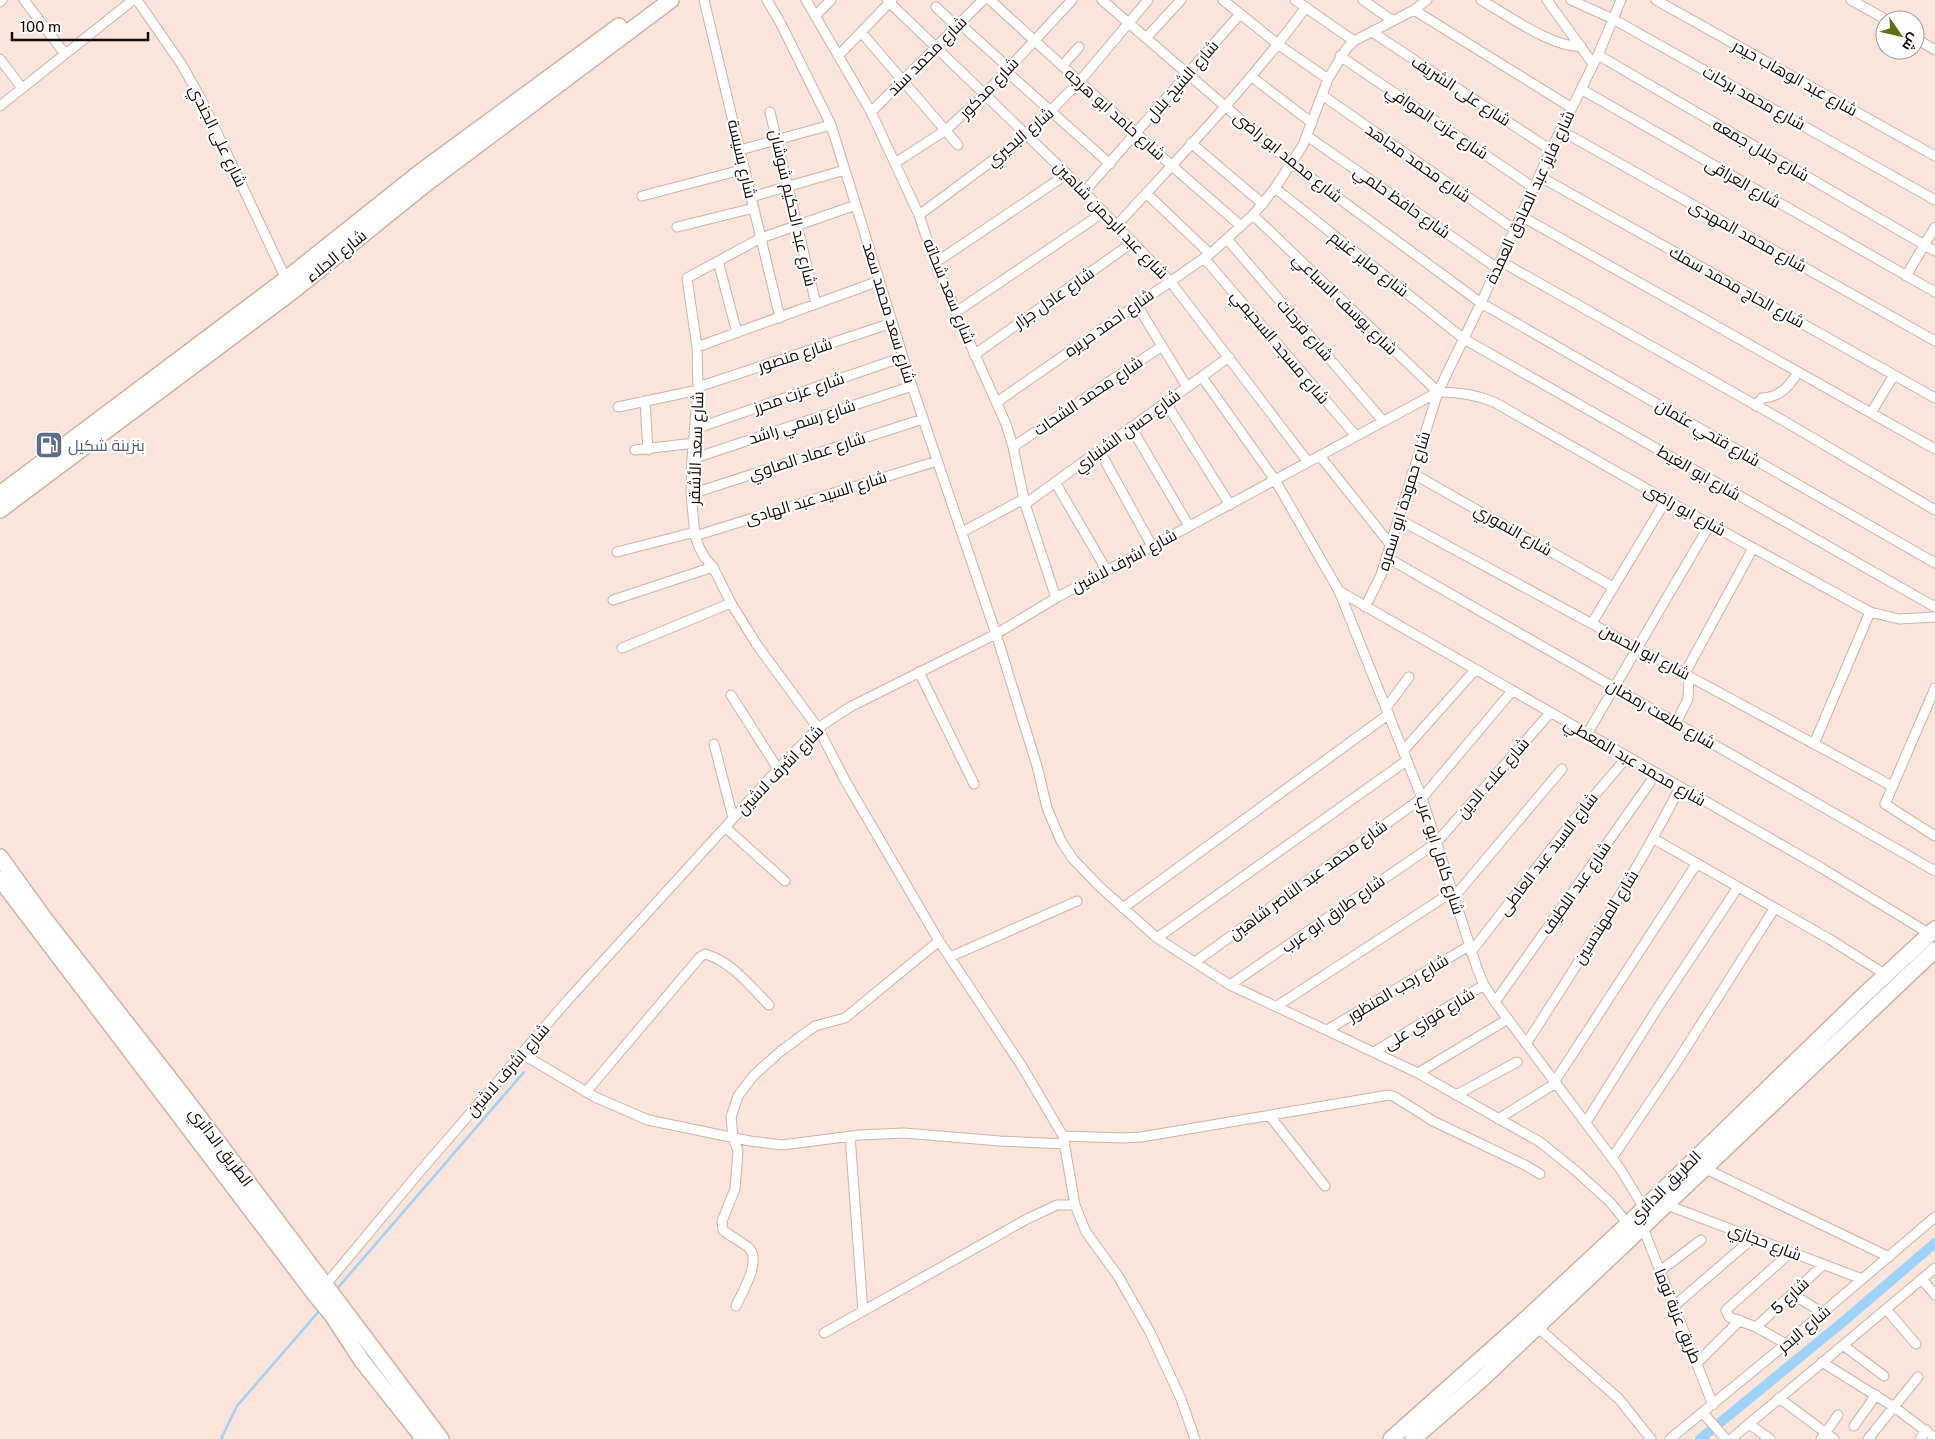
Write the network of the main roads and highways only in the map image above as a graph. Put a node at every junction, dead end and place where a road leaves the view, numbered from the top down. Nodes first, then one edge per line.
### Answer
1 (655, 0) edge
2 (671, 0) edge
3 (529, 99) junction
4 (7, 494) edge
5 (0, 510) edge
6 (0, 857) edge
7 (0, 879) edge
8 (1932, 932) edge
9 (1935, 950) edge
10 (1784, 1071) junction
11 (1796, 1082) junction
12 (1635, 1226) junction
13 (321, 1291) junction
14 (337, 1311) junction
15 (1532, 1323) junction
16 (424, 1439) edge
17 (441, 1439) edge
18 (1391, 1439) edge
19 (1413, 1439) edge

1 - 3 main road, شارع الجلاء
2 - 3 main road, شارع الجلاء
3 - 4 main road, شارع الجلاء
3 - 4 main road, شارع الجلاء
4 - 5 main road, شارع الجلاء
6 - 13 main road, الطريق الدائري
7 - 13 main road, الطريق الدائري
8 - 10 main road, الطريق الدائري
9 - 11 main road, الطريق الدائري
10 - 11 main road
10 - 12 main road, الطريق الدائري
11 - 12 main road, الطريق الدائري
12 - 15 main road, الطريق الدائري
13 - 14 main road, الطريق الدائري
14 - 16 main road, الطريق الدائري
14 - 17 main road, الطريق الدائري
15 - 18 main road, الطريق الدائري
15 - 19 main road, الطريق الدائري

